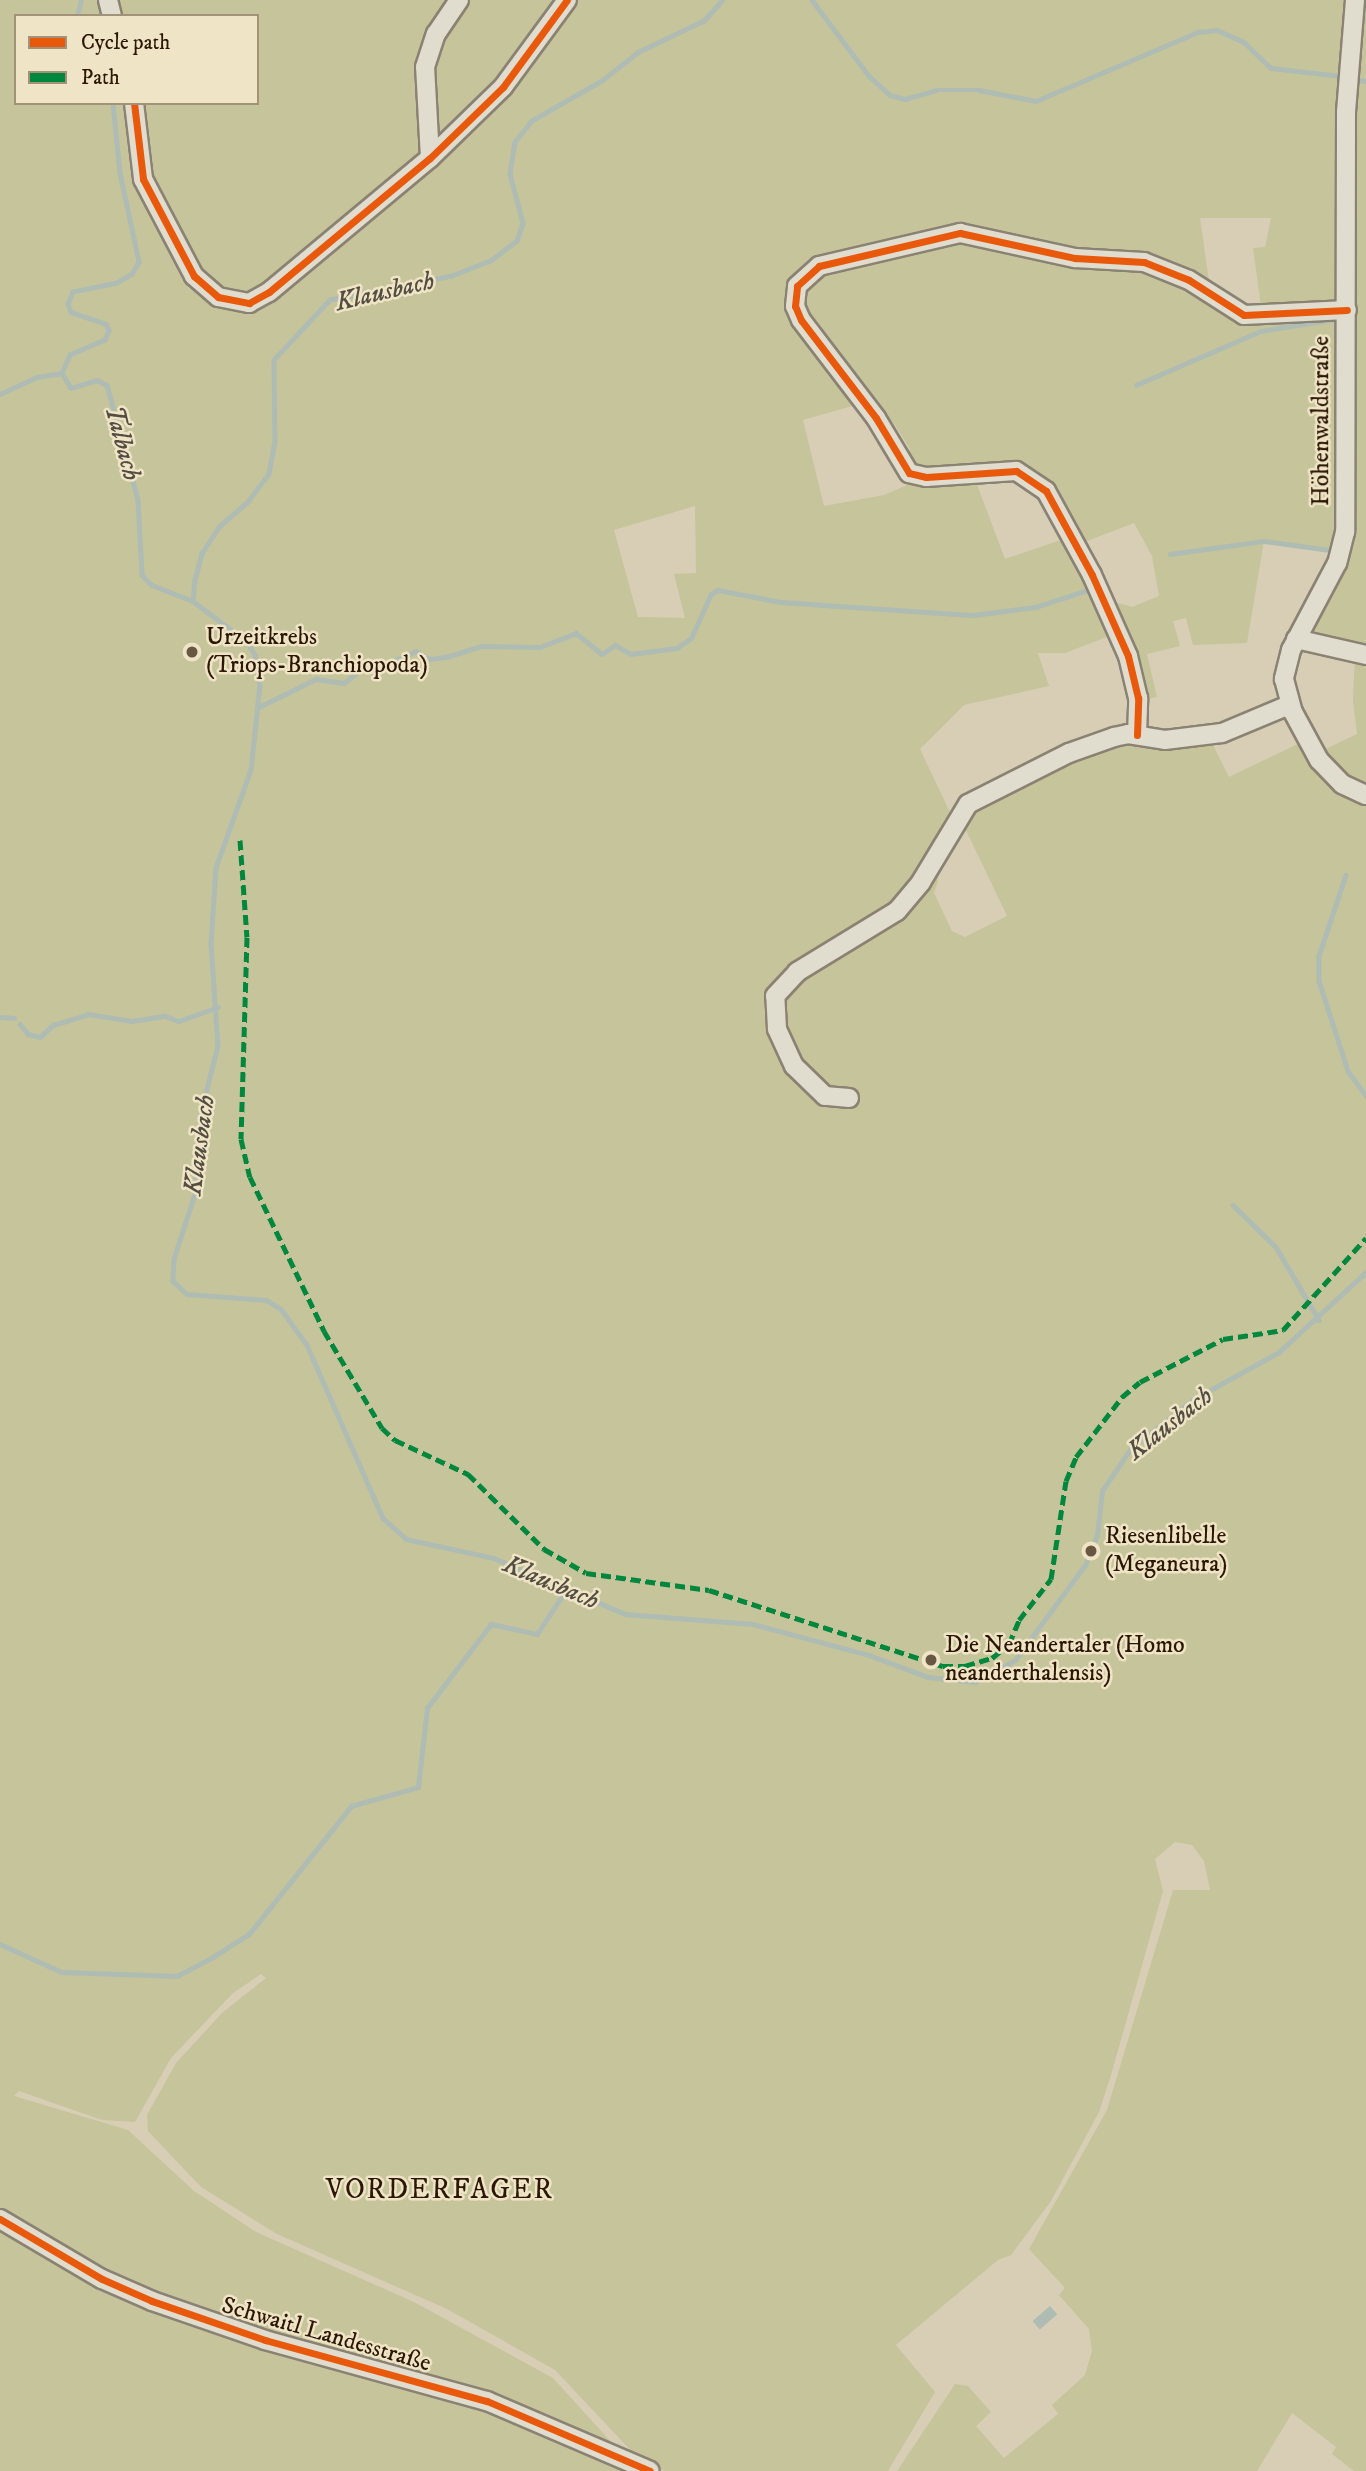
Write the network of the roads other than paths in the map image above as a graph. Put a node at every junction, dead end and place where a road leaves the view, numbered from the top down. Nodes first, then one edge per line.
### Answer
1 (459, 0) edge
2 (567, 0) edge
3 (1355, 0) edge
4 (134, 105) edge
5 (429, 158) junction
6 (1347, 310) junction
7 (1296, 639) junction
8 (1366, 655) edge
9 (1289, 705) junction
10 (1137, 735) junction
11 (1366, 795) edge
12 (849, 1098) dead end
13 (0, 2219) edge
14 (650, 2471) edge

1 - 5 street
2 - 5 street
3 - 6 street, Höhenwaldstraße
4 - 5 street
6 - 7 street, Höhenwaldstraße
6 - 10 street
7 - 8 street
7 - 9 street, Höhenwaldstraße
9 - 10 street
9 - 11 street, Höhenwaldstraße
10 - 12 street
13 - 14 street, Schwaitl Landesstraße

